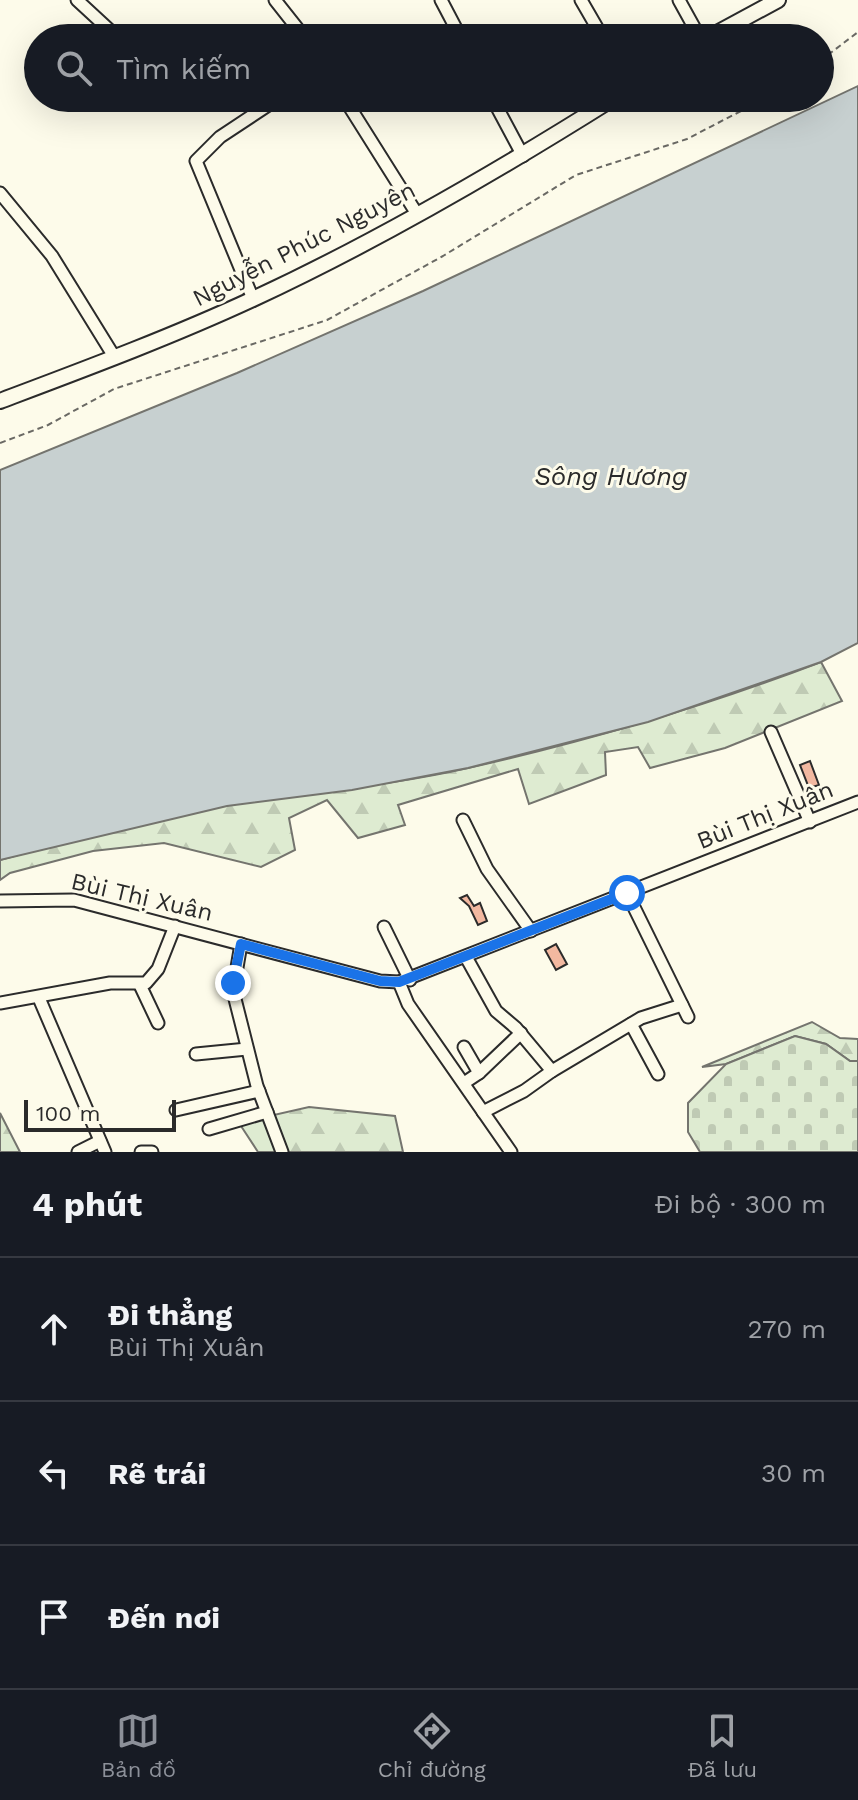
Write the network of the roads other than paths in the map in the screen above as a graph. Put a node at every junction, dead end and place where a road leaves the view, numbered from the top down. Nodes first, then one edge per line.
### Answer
1 (77, 0) edge
2 (275, 0) edge
3 (441, 0) edge
4 (581, 0) edge
5 (679, 0) edge
6 (778, 0) edge
7 (103, 24) edge
8 (294, 24) edge
9 (454, 24) edge
10 (595, 24) edge
11 (692, 24) edge
12 (734, 24) edge
13 (258, 112) edge
14 (353, 112) edge
15 (499, 112) edge
16 (592, 112) edge
17 (523, 156) junction
18 (0, 193) edge
19 (417, 214) junction
20 (253, 299) junction
21 (115, 358) junction
22 (0, 401) edge
23 (771, 732) dead end
24 (858, 802) edge
25 (463, 820) dead end
26 (810, 822) junction
27 (627, 893) junction
28 (0, 901) edge
29 (175, 926) junction
30 (384, 927) dead end
31 (531, 931) junction
32 (241, 944) junction
33 (466, 957) junction
34 (404, 981) junction
35 (140, 985) junction
36 (39, 998) junction
37 (0, 1003) edge
38 (682, 1005) junction
39 (688, 1017) dead end
40 (158, 1023) dead end
41 (631, 1024) junction
42 (521, 1033) junction
43 (464, 1047) dead end
44 (247, 1049) junction
45 (196, 1054) dead end
46 (552, 1071) junction
47 (479, 1073) junction
48 (658, 1074) dead end
49 (464, 1083) junction
50 (259, 1091) junction
51 (176, 1110) dead end
52 (267, 1112) junction
53 (483, 1112) junction
54 (209, 1129) dead end
55 (102, 1147) edge
56 (78, 1152) edge
57 (141, 1152) edge
58 (152, 1152) edge
59 (282, 1152) edge
60 (511, 1152) edge

1 - 7 street
2 - 8 street
3 - 9 street
4 - 10 street
5 - 11 street
6 - 12 main road
13 - 20 street
14 - 19 street
15 - 17 street
16 - 17 main road, Nguyễn Phúc Nguyên
17 - 19 main road, Nguyễn Phúc Nguyên
18 - 21 street
19 - 20 main road, Nguyễn Phúc Nguyên
20 - 21 main road, Nguyễn Phúc Nguyên
21 - 22 main road, Nguyễn Phúc Nguyên
23 - 26 street
24 - 26 street, Bùi Thị Xuân
25 - 31 street
26 - 27 street, Bùi Thị Xuân
27 - 31 street, Bùi Thị Xuân
27 - 38 street
28 - 29 street, Bùi Thị Xuân
29 - 32 street, Bùi Thị Xuân
29 - 35 street
30 - 34 street
31 - 33 street, Bùi Thị Xuân
32 - 34 street, Bùi Thị Xuân
32 - 44 street
33 - 34 street, Bùi Thị Xuân
33 - 42 street
34 - 49 street
35 - 36 street
35 - 40 street
36 - 37 street
36 - 55 street
38 - 39 street
38 - 41 street
41 - 46 street
41 - 48 street
42 - 46 street
42 - 47 street
43 - 47 street
44 - 45 street
44 - 50 street
46 - 53 street
47 - 49 street
49 - 53 street
50 - 51 street
50 - 52 street
52 - 54 street
52 - 59 street
53 - 60 street
55 - 56 street
57 - 58 street

